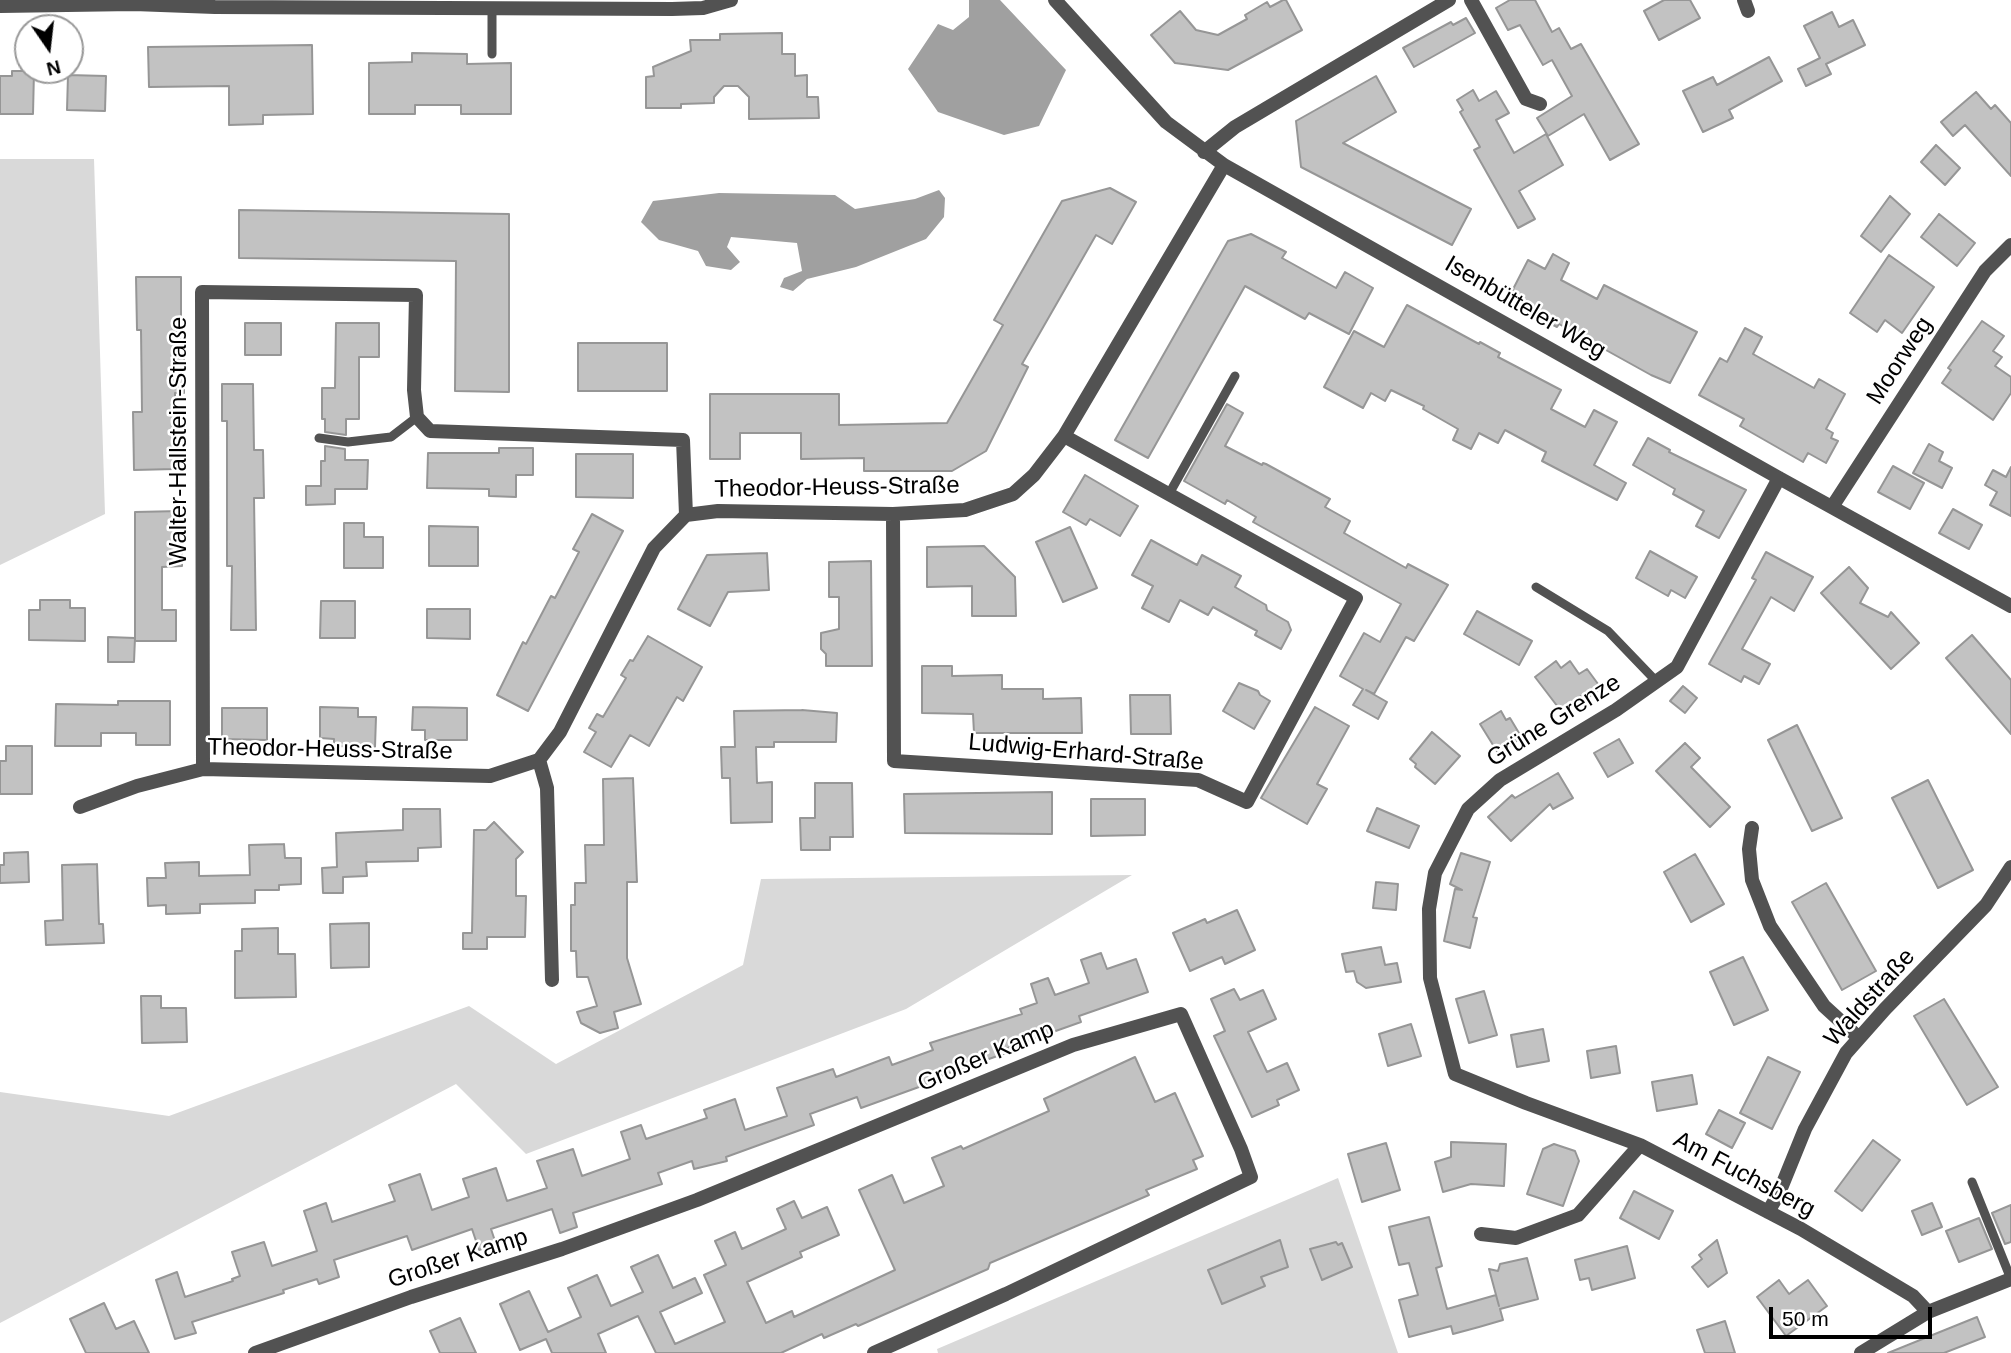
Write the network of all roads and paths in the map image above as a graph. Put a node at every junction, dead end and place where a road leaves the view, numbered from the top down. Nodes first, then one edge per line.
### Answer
1 (731, 0) edge
2 (1055, 0) edge
3 (1449, 0) edge
4 (1471, 0) edge
5 (134, 2) edge
6 (225, 4) edge
7 (537, 4) edge
8 (0, 6) edge
9 (492, 8) junction
10 (492, 54) dead end
11 (1540, 104) dead end
12 (1204, 152) junction
13 (1224, 165) junction
14 (2011, 245) edge
15 (1235, 376) dead end
16 (417, 417) junction
17 (1064, 436) junction
18 (319, 438) dead end
19 (1779, 478) junction
20 (1169, 494) junction
21 (1832, 507) junction
22 (893, 514) junction
23 (686, 515) junction
24 (1536, 587) dead end
25 (2011, 606) edge
26 (1656, 681) junction
27 (539, 760) junction
28 (202, 769) junction
29 (80, 807) dead end
30 (1752, 828) dead end
31 (2011, 867) edge
32 (552, 980) dead end
33 (1859, 1038) junction
34 (1526, 1103) joint
35 (1640, 1145) junction
36 (1972, 1182) dead end
37 (1768, 1212) junction
38 (1481, 1234) dead end
39 (2011, 1279) edge
40 (1928, 1312) junction
41 (255, 1353) edge
42 (874, 1353) edge
43 (1861, 1353) edge

1 - 7 street
2 - 12 street, Isenbütteler Weg
3 - 12 street
4 - 11 street
5 - 6 street
5 - 8 street
6 - 9 street
7 - 9 street
9 - 10 lane
12 - 13 street, Isenbütteler Weg
13 - 17 street, Theodor-Heuss-Straße
13 - 19 street, Isenbütteler Weg
14 - 21 street, Moorweg
15 - 20 lane
16 - 18 lane
16 - 23 street
16 - 28 street, Walter-Hallstein-Straße
17 - 20 street, Ludwig-Erhard-Straße
17 - 22 street, Theodor-Heuss-Straße
19 - 21 street, Isenbütteler Weg
19 - 26 street, Grüne Grenze
20 - 22 street, Ludwig-Erhard-Straße
21 - 25 street, Isenbütteler Weg
22 - 23 street, Theodor-Heuss-Straße
23 - 27 street, Theodor-Heuss-Straße
24 - 26 lane
26 - 34 street, Grüne Grenze
27 - 28 street, Theodor-Heuss-Straße
27 - 32 street
28 - 29 street, Theodor-Heuss-Straße
30 - 33 street
31 - 33 street, Waldstraße
33 - 37 street, Waldstraße
34 - 35 street, Am Fuchsberg
35 - 37 street, Am Fuchsberg
35 - 38 street
36 - 39 lane
37 - 40 street, Am Fuchsberg
39 - 40 street
40 - 43 street
41 - 42 street, Großer Kamp

